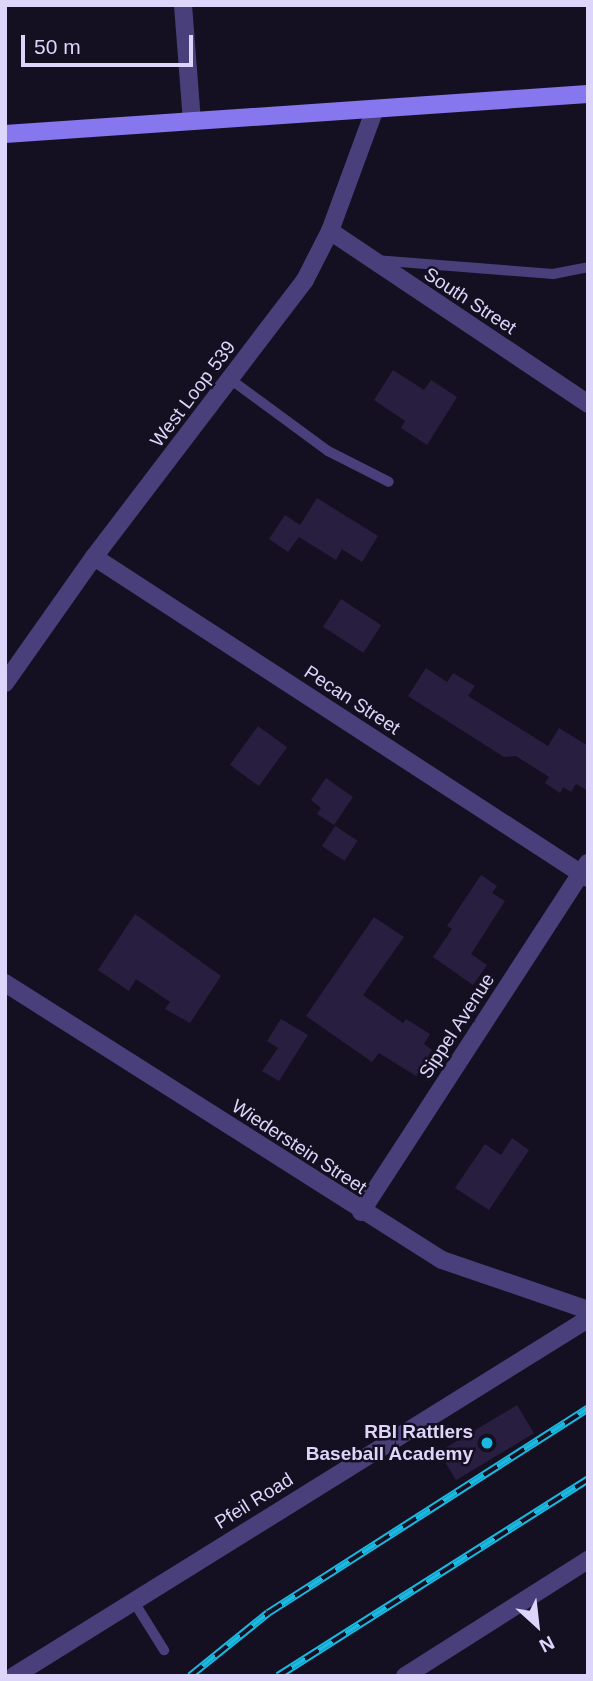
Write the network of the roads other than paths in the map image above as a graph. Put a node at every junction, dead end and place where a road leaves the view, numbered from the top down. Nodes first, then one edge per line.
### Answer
1 (183, 5) edge
2 (588, 93) edge
3 (375, 109) junction
4 (192, 121) junction
5 (5, 134) edge
6 (330, 231) junction
7 (372, 260) junction
8 (588, 267) edge
9 (230, 379) junction
10 (588, 404) edge
11 (389, 482) dead end
12 (94, 557) junction
13 (5, 683) edge
14 (585, 872) edge
15 (5, 983) edge
16 (361, 1212) junction
17 (588, 1310) edge
18 (588, 1319) edge
19 (588, 1560) edge
20 (134, 1602) junction
21 (164, 1650) dead end
22 (14, 1676) edge
23 (404, 1676) edge

1 - 4 street
2 - 3 main road
3 - 4 main road
3 - 6 street, West Loop 539
4 - 5 main road
6 - 7 street, South Street
6 - 9 street, West Loop 539
7 - 8 lane
7 - 10 street, South Street
9 - 11 lane
9 - 12 street, West Loop 539
12 - 13 street, West Loop 539
12 - 14 street, Pecan Street
14 - 16 street, Sippel Avenue
15 - 16 street, Wiederstein Street
16 - 17 street, Wiederstein Street
18 - 20 street, Pfeil Road
19 - 23 street
20 - 21 lane
20 - 22 street, Pfeil Road

